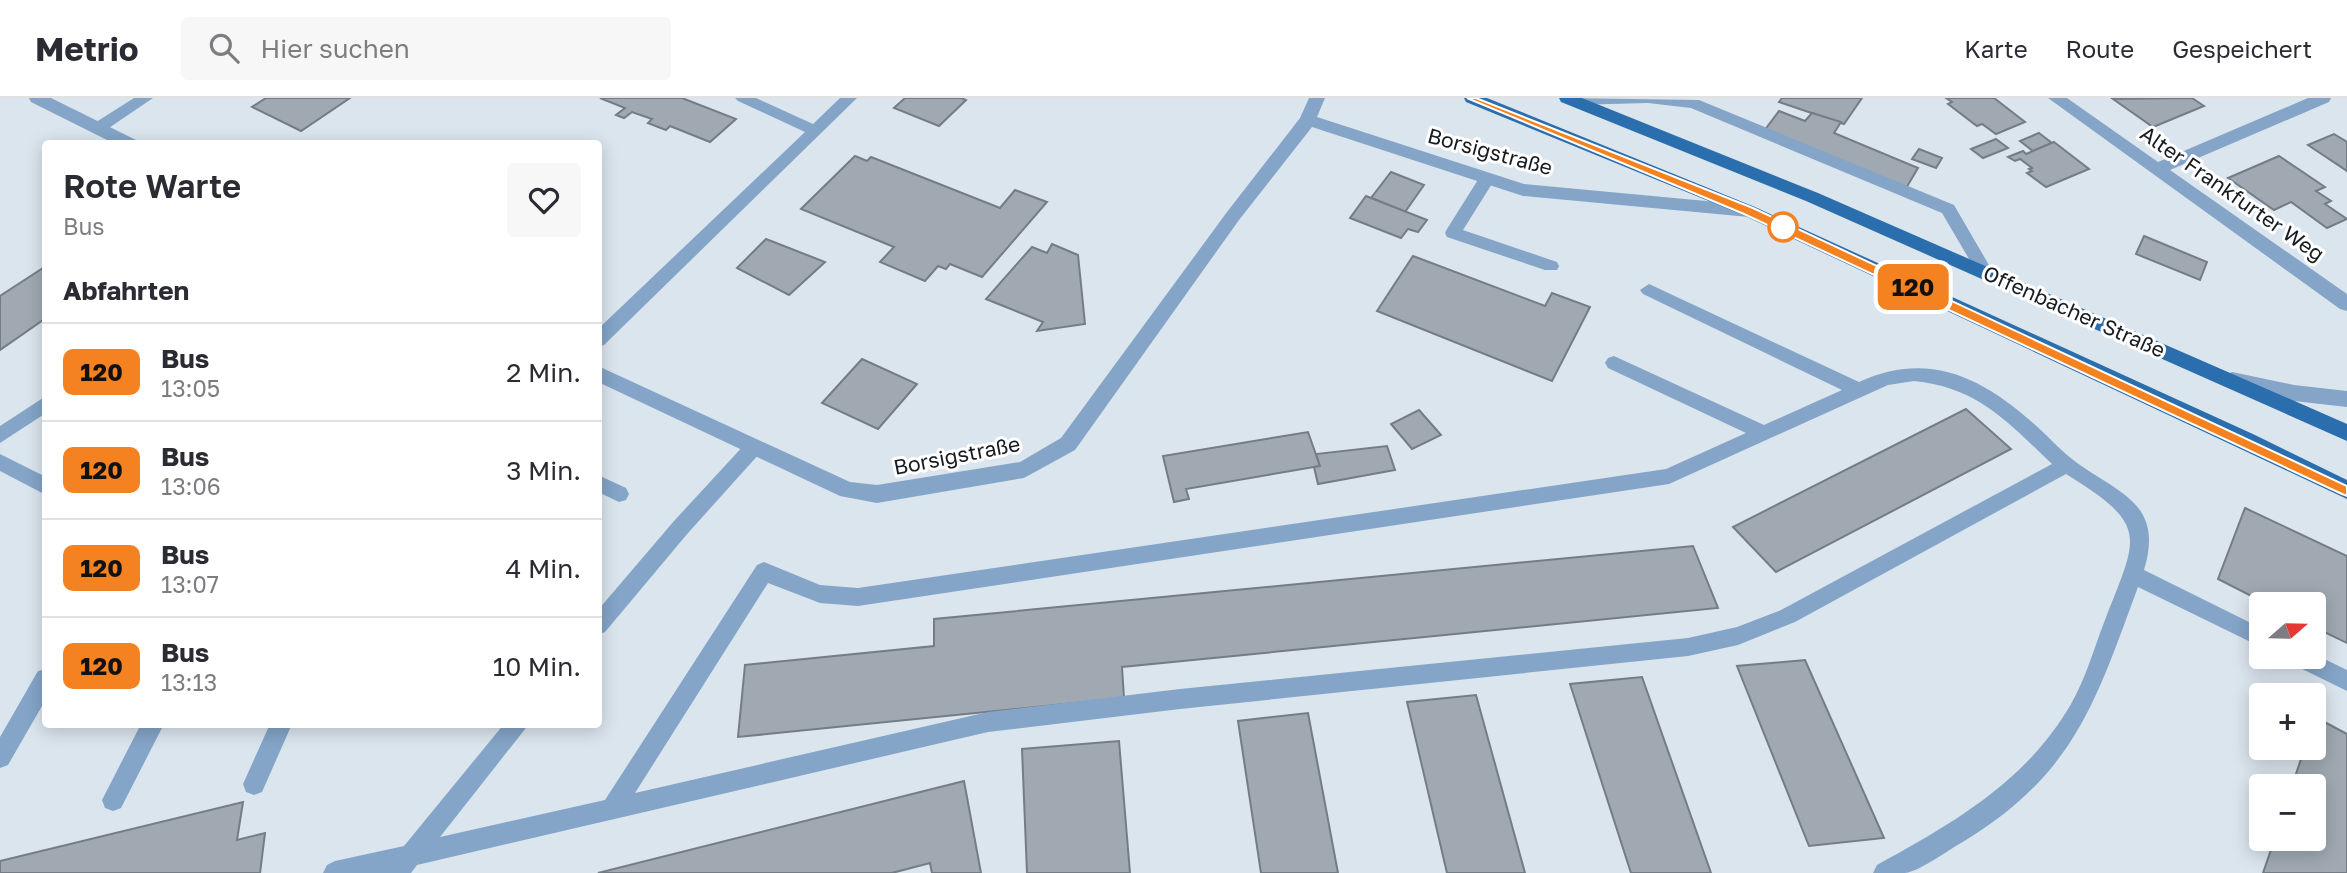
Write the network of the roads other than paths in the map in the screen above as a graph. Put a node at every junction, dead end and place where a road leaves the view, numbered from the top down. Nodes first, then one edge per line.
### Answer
1 (37, 98) edge
2 (145, 98) edge
3 (743, 98) edge
4 (849, 98) edge
5 (1317, 98) edge
6 (1472, 98) edge
7 (2056, 98) edge
8 (2323, 98) edge
9 (1569, 99) edge
10 (1308, 120) junction
11 (99, 128) junction
12 (816, 131) junction
13 (122, 140) edge
14 (2157, 169) junction
15 (1487, 179) junction
16 (1748, 211) junction
17 (1551, 266) dead end
18 (1984, 272) junction
19 (1649, 290) dead end
20 (2347, 304) edge
21 (602, 336) edge
22 (1614, 363) dead end
23 (602, 375) edge
24 (2217, 376) junction
25 (1859, 390) junction
26 (2347, 399) edge
27 (42, 406) edge
28 (1763, 433) junction
29 (2347, 433) edge
30 (0, 436) edge
31 (752, 447) junction
32 (0, 462) edge
33 (2066, 465) junction
34 (42, 485) edge
35 (602, 485) edge
36 (2347, 490) edge
37 (619, 494) dead end
38 (2134, 575) junction
39 (602, 621) edge
40 (2249, 632) edge
41 (2323, 669) edge
42 (2347, 681) edge
43 (42, 685) edge
44 (150, 728) edge
45 (279, 728) edge
46 (515, 728) edge
47 (0, 758) edge
48 (254, 784) dead end
49 (113, 800) dead end
50 (612, 809) junction
51 (403, 864) edge
52 (335, 873) edge
53 (1885, 873) edge

1 - 11 street
2 - 11 lane
3 - 12 lane
4 - 12 lane
5 - 10 street, Borsigstraße
6 - 16 main road, Offenbacher Straße
7 - 14 street, Alter Frankfurter Weg
8 - 14 street
9 - 18 main road, Offenbacher Straße
9 - 18 lane
10 - 15 street, Borsigstraße
10 - 31 street, Borsigstraße
11 - 13 street
12 - 21 lane
14 - 20 street, Alter Frankfurter Weg
15 - 16 street, Borsigstraße
15 - 17 lane
16 - 36 main road, Offenbacher Straße
18 - 24 main road, Offenbacher Straße
19 - 25 lane
22 - 28 lane
23 - 31 street, Borsigstraße
24 - 26 street
24 - 29 main road, Offenbacher Straße
25 - 28 lane
25 - 33 lane
27 - 30 lane
28 - 50 lane
31 - 39 lane
32 - 34 lane
33 - 38 lane
33 - 50 lane
35 - 37 lane
38 - 40 lane
38 - 53 lane
41 - 42 lane
43 - 47 lane
44 - 49 lane
45 - 48 lane
46 - 51 lane
50 - 51 lane
51 - 52 lane

